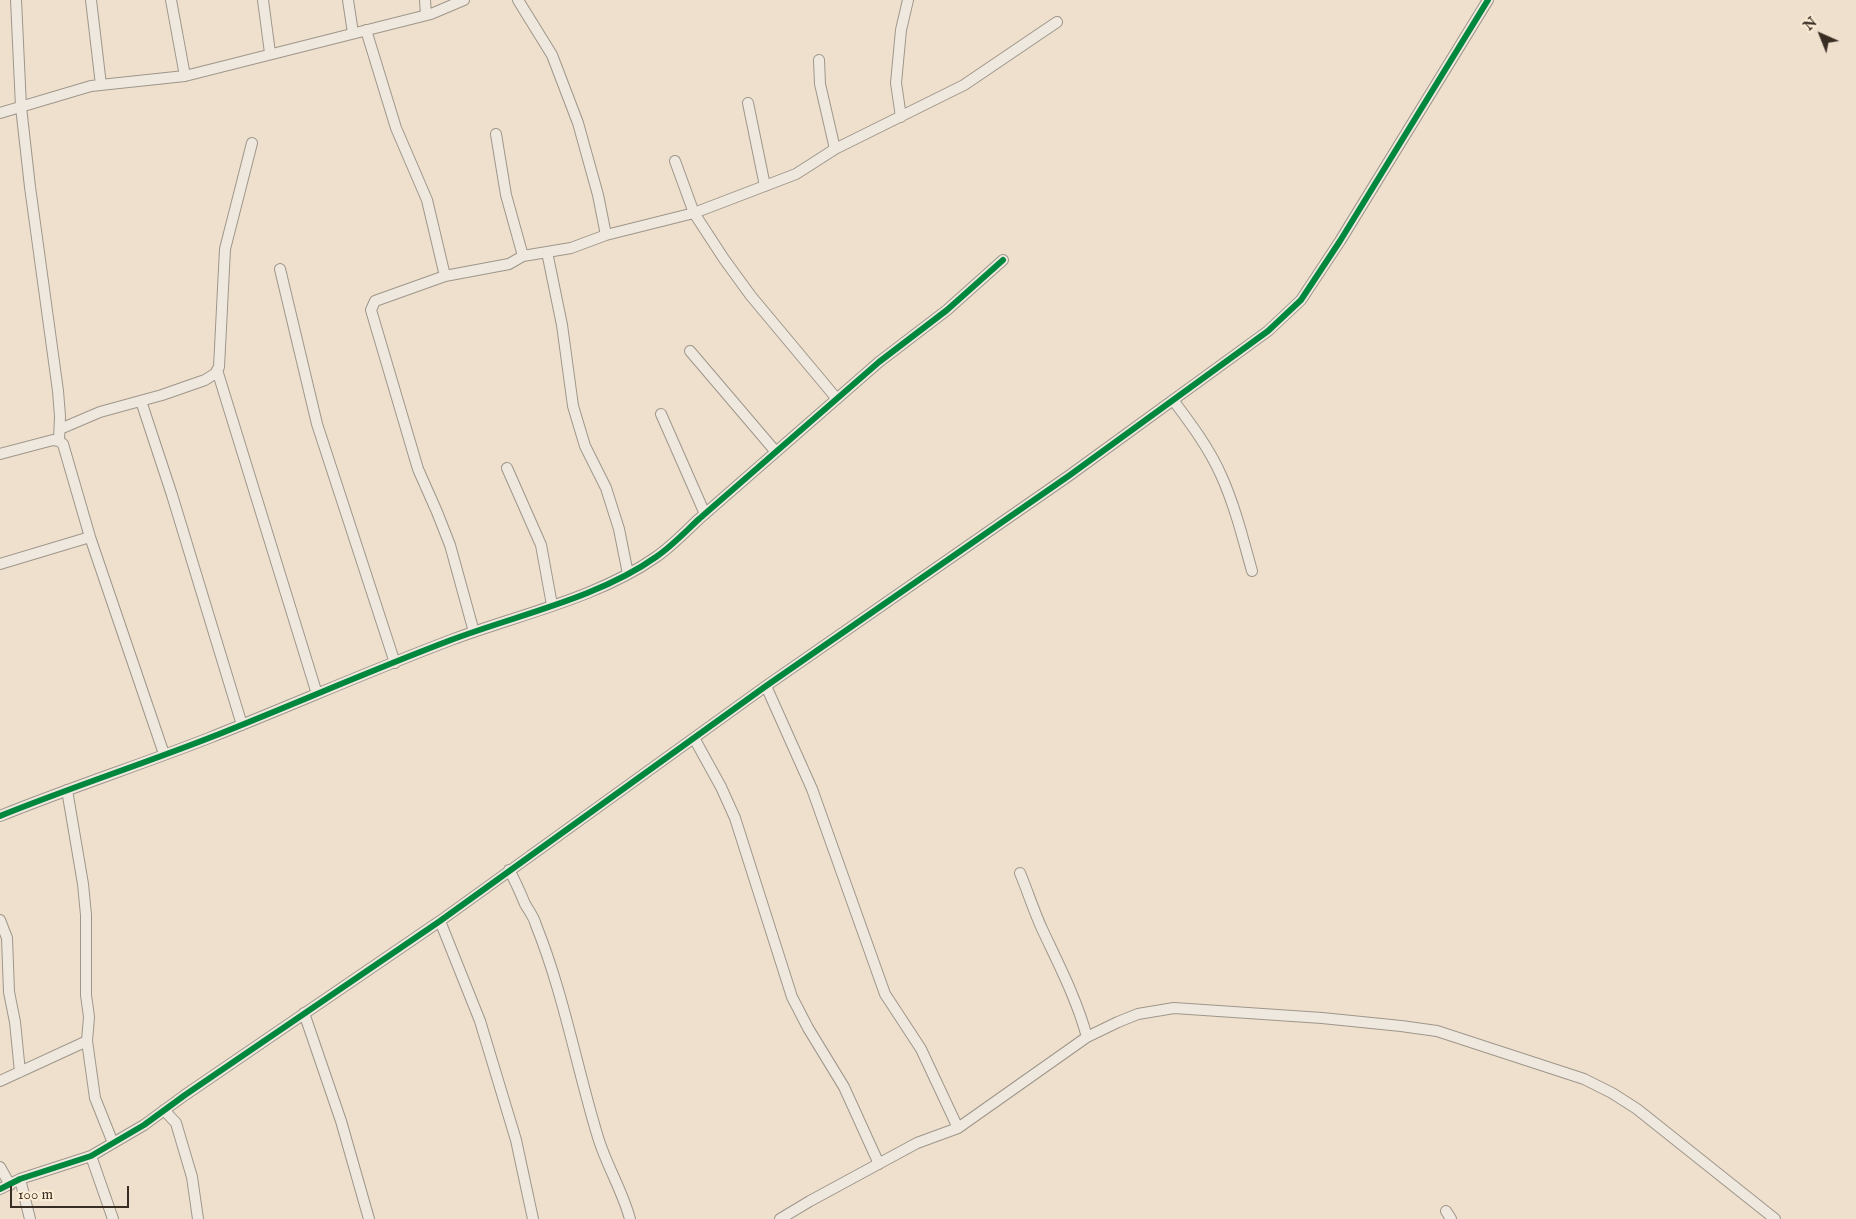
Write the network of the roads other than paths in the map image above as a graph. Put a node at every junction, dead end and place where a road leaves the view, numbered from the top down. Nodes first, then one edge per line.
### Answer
1 (16, 0) edge
2 (91, 0) edge
3 (171, 0) edge
4 (263, 0) edge
5 (348, 0) edge
6 (424, 0) edge
7 (464, 0) edge
8 (518, 0) edge
9 (908, 0) edge
10 (1488, 0) edge
11 (426, 15) junction
12 (1057, 22) dead end
13 (366, 30) junction
14 (353, 33) junction
15 (270, 53) junction
16 (819, 60) dead end
17 (185, 76) junction
18 (101, 85) junction
19 (748, 103) dead end
20 (21, 107) junction
21 (0, 113) edge
22 (901, 117) junction
23 (496, 134) dead end
24 (252, 143) dead end
25 (835, 149) junction
26 (675, 161) dead end
27 (765, 186) junction
28 (694, 213) junction
29 (606, 235) junction
30 (547, 252) junction
31 (523, 256) junction
32 (1003, 260) dead end
33 (280, 269) dead end
34 (445, 276) junction
35 (690, 350) dead end
36 (217, 370) junction
37 (837, 400) junction
38 (1174, 400) junction
39 (141, 401) junction
40 (661, 414) dead end
41 (60, 429) junction
42 (59, 441) junction
43 (776, 452) junction
44 (0, 454) edge
45 (507, 468) dead end
46 (705, 514) junction
47 (90, 537) junction
48 (0, 564) edge
49 (1252, 571) dead end
50 (628, 574) junction
51 (552, 605) junction
52 (474, 632) junction
53 (395, 663) junction
54 (766, 686) junction
55 (317, 694) junction
56 (242, 725) junction
57 (694, 738) junction
58 (164, 754) junction
59 (67, 790) junction
60 (0, 816) edge
61 (509, 870) junction
62 (1020, 873) dead end
63 (0, 920) edge
64 (440, 921) junction
65 (304, 1014) junction
66 (1087, 1037) junction
67 (87, 1041) junction
68 (20, 1072) junction
69 (0, 1081) edge
70 (164, 1110) junction
71 (958, 1128) junction
72 (113, 1143) junction
73 (91, 1156) junction
74 (879, 1164) junction
75 (0, 1167) edge
76 (20, 1180) junction
77 (5, 1187) edge
78 (30, 1219) edge
79 (113, 1219) edge
80 (198, 1219) edge
81 (369, 1219) edge
82 (533, 1219) edge
83 (630, 1219) edge
84 (780, 1219) edge
85 (1775, 1219) edge

1 - 20 street
2 - 18 street
3 - 17 street
4 - 15 street
5 - 14 street
6 - 11 street
7 - 11 street
8 - 29 street
9 - 22 street
10 - 38 street
11 - 13 street
12 - 22 street
13 - 14 street
13 - 34 street
14 - 15 street
15 - 17 street
16 - 25 street
17 - 18 street
18 - 20 street
19 - 27 street
20 - 21 street
20 - 41 street
22 - 25 street
23 - 31 street
24 - 36 street
25 - 27 street
26 - 28 street
27 - 28 street
28 - 29 street
28 - 37 street
29 - 30 street
30 - 31 street
30 - 50 street
31 - 34 street
32 - 37 street
33 - 53 street
34 - 52 street
35 - 43 street
36 - 39 street
36 - 55 street
37 - 43 street
38 - 49 street
38 - 54 street
39 - 41 street
39 - 56 street
40 - 46 street
41 - 42 street
42 - 44 street
42 - 47 street
43 - 46 street
45 - 51 street
46 - 50 street
47 - 48 street
47 - 58 street
50 - 51 street
51 - 52 street
52 - 53 street
53 - 55 street
54 - 57 street
54 - 71 street
55 - 56 street
56 - 58 street
57 - 61 street
57 - 74 street
58 - 59 street
59 - 60 street
59 - 67 street
61 - 64 street
61 - 83 street
62 - 66 street
63 - 68 street
64 - 65 street
64 - 82 street
65 - 70 street
65 - 81 street
66 - 71 street
66 - 85 street
67 - 68 street
67 - 72 street
68 - 69 street
70 - 72 street
70 - 80 street
71 - 74 street
72 - 73 street
73 - 76 street
73 - 79 street
74 - 84 street
75 - 77 street
76 - 77 street
76 - 78 street

